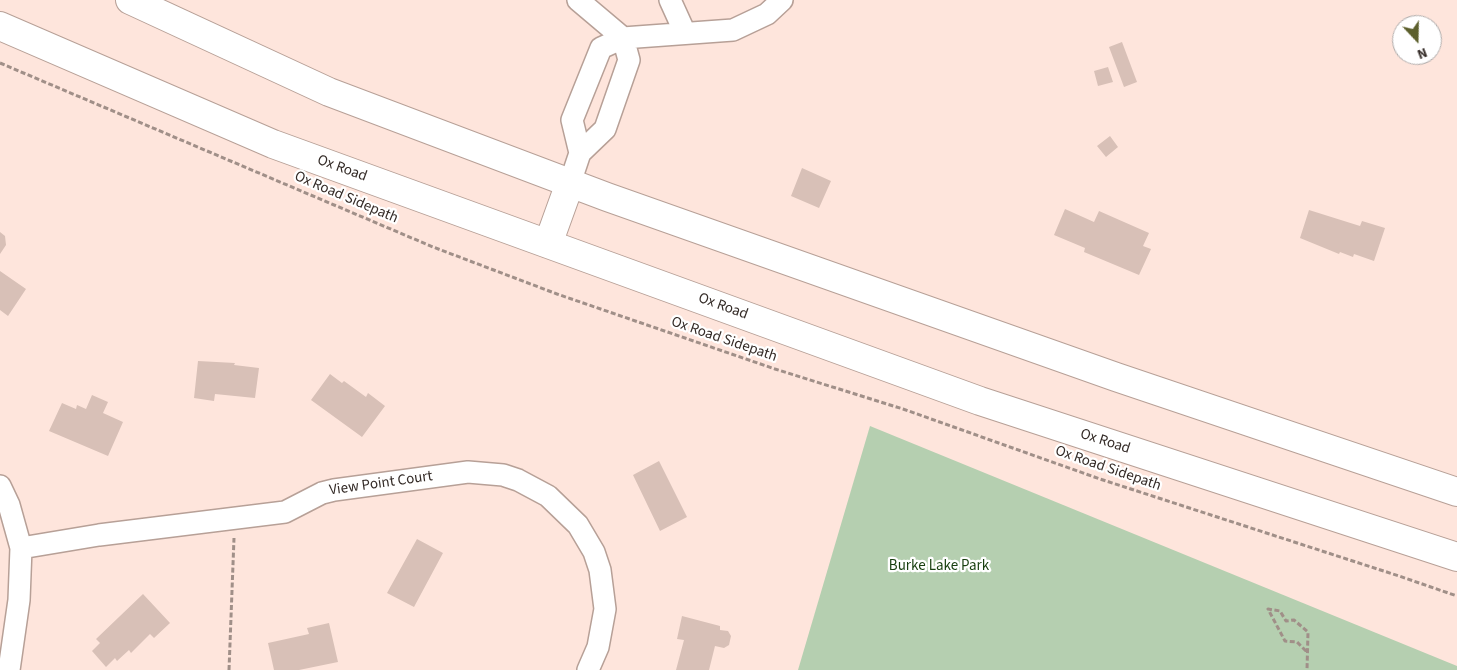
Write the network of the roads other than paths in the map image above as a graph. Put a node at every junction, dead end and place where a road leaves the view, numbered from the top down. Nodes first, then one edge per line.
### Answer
1 (130, 0) edge
2 (578, 0) edge
3 (670, 0) edge
4 (782, 0) edge
5 (0, 26) edge
6 (685, 33) junction
7 (623, 38) junction
8 (580, 154) junction
9 (570, 183) junction
10 (548, 244) junction
11 (0, 486) edge
12 (1457, 492) edge
13 (21, 548) junction
14 (1457, 557) edge
15 (9, 670) edge
16 (588, 670) edge

1 - 9 highway
2 - 7 street
3 - 6 street
4 - 6 street
5 - 10 highway, Ox Road
6 - 7 street
7 - 8 street
7 - 8 street
8 - 9 street
9 - 10 highway
9 - 12 highway
10 - 14 highway, Ox Road
11 - 13 street
13 - 15 street
13 - 16 street, View Point Court

